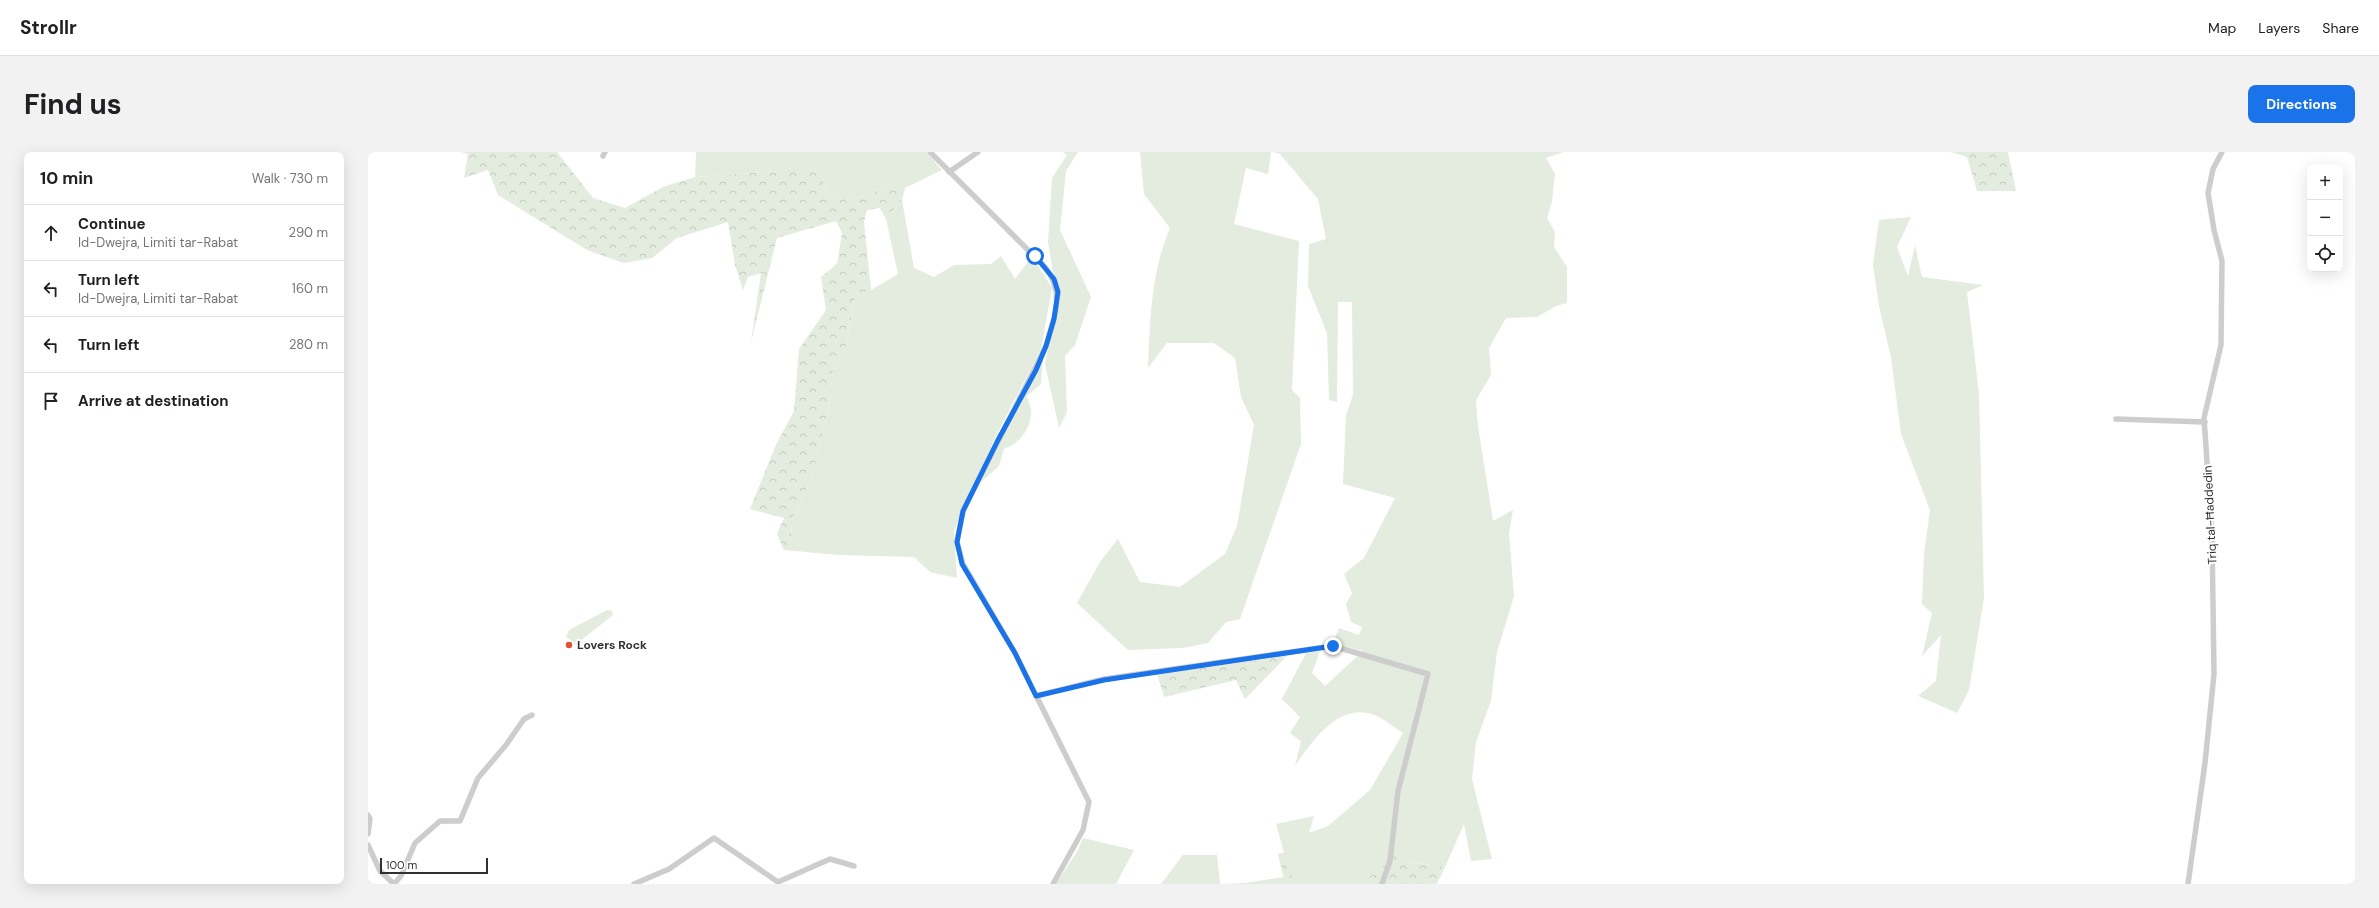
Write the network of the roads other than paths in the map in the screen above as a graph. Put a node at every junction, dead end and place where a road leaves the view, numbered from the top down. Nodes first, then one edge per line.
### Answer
1 (930, 152) edge
2 (978, 152) edge
3 (2222, 152) edge
4 (949, 172) junction
5 (2116, 419) dead end
6 (2205, 422) junction
7 (1036, 696) junction
8 (532, 715) dead end
9 (368, 815) edge
10 (368, 834) edge
11 (368, 845) edge
12 (854, 866) dead end
13 (394, 884) edge
14 (634, 884) edge
15 (1053, 884) edge
16 (1382, 884) edge
17 (2188, 884) edge

1 - 4 street
2 - 4 street
3 - 6 street, Triq tal-Ħaddedin
4 - 7 street
5 - 6 street
6 - 17 street, Triq tal-Ħaddedin
7 - 15 street
7 - 16 street
8 - 13 street
9 - 10 street
11 - 13 street
12 - 14 street

